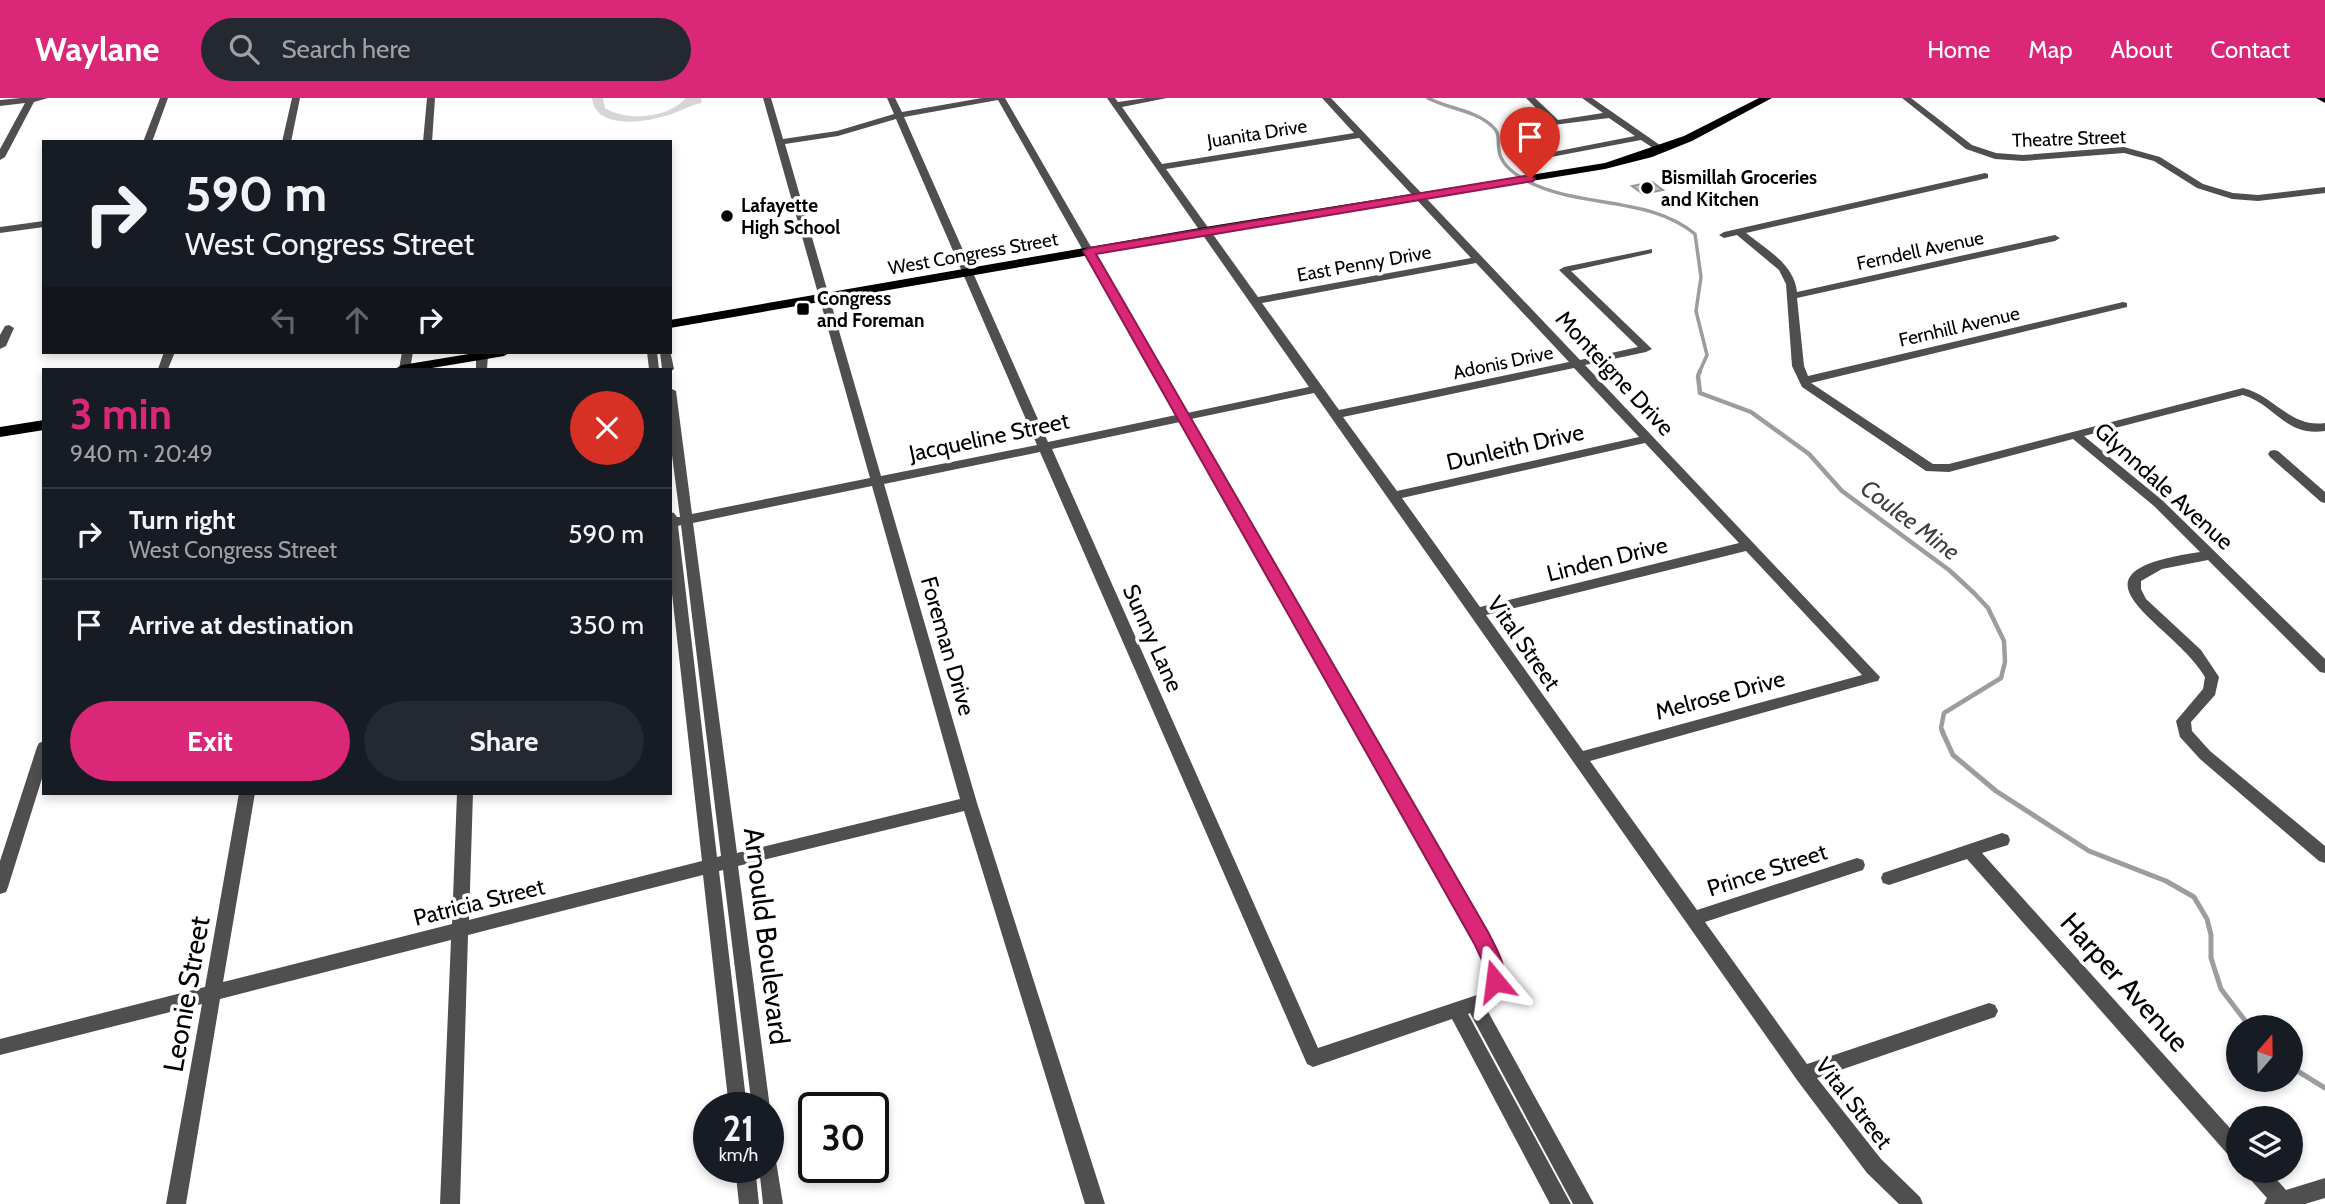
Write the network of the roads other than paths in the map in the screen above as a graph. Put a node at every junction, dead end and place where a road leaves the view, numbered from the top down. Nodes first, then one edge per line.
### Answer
1 (44, 98) edge
2 (164, 98) edge
3 (296, 98) edge
4 (431, 98) edge
5 (767, 98) edge
6 (891, 98) edge
7 (999, 98) edge
8 (1163, 98) edge
9 (1326, 98) edge
10 (1530, 98) edge
11 (1586, 98) edge
12 (1767, 98) edge
13 (1906, 98) edge
14 (31, 100) edge
15 (1113, 101) edge
16 (0, 103) edge
17 (1609, 115) junction
18 (898, 116) junction
19 (1361, 135) junction
20 (1642, 136) junction
21 (148, 140) edge
22 (286, 140) edge
23 (427, 140) edge
24 (779, 142) junction
25 (1662, 150) junction
26 (0, 157) edge
27 (1538, 158) dead end
28 (1160, 167) junction
29 (1985, 176) dead end
30 (2325, 190) edge
31 (1420, 197) junction
32 (42, 224) edge
33 (0, 230) edge
34 (1205, 231) junction
35 (1739, 232) junction
36 (1724, 235) dead end
37 (2056, 238) dead end
38 (1089, 251) junction
39 (1648, 251) dead end
40 (1480, 259) junction
41 (967, 272) junction
42 (1791, 296) junction
43 (826, 298) junction
44 (1254, 301) junction
45 (2123, 305) dead end
46 (672, 324) edge
47 (9, 328) dead end
48 (0, 346) edge
49 (499, 354) edge
50 (481, 362) edge
51 (1578, 364) junction
52 (414, 368) edge
53 (1802, 380) junction
54 (1315, 389) junction
55 (1334, 415) junction
56 (672, 418) edge
57 (1184, 418) junction
58 (42, 425) edge
59 (2325, 427) edge
60 (0, 432) edge
61 (2075, 435) junction
62 (1648, 439) junction
63 (674, 443) edge
64 (1045, 447) junction
65 (2274, 454) dead end
66 (878, 482) junction
67 (1392, 496) junction
68 (2325, 499) edge
69 (675, 520) edge
70 (1750, 545) junction
71 (2211, 555) junction
72 (696, 595) junction
73 (680, 599) junction
74 (1475, 612) junction
75 (2325, 668) edge
76 (1873, 677) joint
77 (713, 723) junction
78 (694, 728) junction
79 (42, 753) edge
80 (1578, 758) junction
81 (718, 771) junction
82 (699, 775) junction
83 (247, 795) edge
84 (465, 795) edge
85 (969, 803) junction
86 (2001, 840) dead end
87 (1970, 851) junction
88 (2325, 856) edge
89 (730, 861) junction
90 (1857, 865) dead end
91 (710, 866) junction
92 (1889, 878) dead end
93 (0, 887) edge
94 (1692, 919) junction
95 (460, 931) junction
96 (213, 992) junction
97 (1466, 1008) junction
98 (1989, 1011) dead end
99 (0, 1047) edge
100 (1803, 1074) junction
101 (736, 1092) edge
102 (759, 1092) edge
103 (2226, 1139) edge
104 (1558, 1156) junction
105 (1539, 1163) junction
106 (747, 1183) edge
107 (771, 1183) edge
108 (2264, 1183) edge
109 (2325, 1188) edge
110 (2278, 1203) edge
111 (176, 1204) edge
112 (450, 1204) edge
113 (749, 1204) edge
114 (774, 1204) edge
115 (1095, 1204) edge
116 (1561, 1204) edge
117 (1584, 1204) edge
118 (1913, 1204) edge

1 - 14 street
2 - 21 street
3 - 22 street
4 - 23 street
5 - 24 street, Foreman Drive
6 - 18 street, Sunny Lane
7 - 18 street
7 - 38 street
8 - 15 street
9 - 19 street, Monteigne Drive
10 - 17 street
11 - 17 street
12 - 25 main road, West Congress Street
13 - 30 street, Theatre Street
14 - 16 street
14 - 26 street
15 - 28 street, Vital Street
17 - 20 street
18 - 24 street
18 - 41 street, Sunny Lane
19 - 28 street, Juanita Drive
19 - 31 street, Monteigne Drive
20 - 25 street
20 - 27 street
24 - 43 street, Foreman Drive
25 - 31 main road, West Congress Street
28 - 34 street, Vital Street
29 - 35 street
31 - 34 main road, West Congress Street
31 - 40 street, Monteigne Drive
32 - 33 street
34 - 38 main road, West Congress Street
34 - 44 street, Vital Street
35 - 36 street
35 - 42 street
37 - 42 street, Ferndell Avenue
38 - 41 main road, West Congress Street
38 - 57 street
39 - 51 street, Adonis Drive
40 - 44 street, East Penny Drive
40 - 51 street, Monteigne Drive
41 - 43 main road, West Congress Street
41 - 64 street, Sunny Lane
42 - 53 street
43 - 46 main road, West Congress Street
43 - 66 street, Foreman Drive
44 - 54 street, Vital Street
45 - 53 street, Fernhill Avenue
47 - 48 street
49 - 50 main road
50 - 52 main road
51 - 55 street, Adonis Drive
51 - 62 street, Monteigne Drive
53 - 61 street, Glynndale Avenue
54 - 55 street, Vital Street
54 - 57 street, Jacqueline Street
55 - 67 street, Vital Street
56 - 63 street, Arnould Boulevard
57 - 64 street, Jacqueline Street
57 - 97 street
58 - 60 main road
59 - 61 street
61 - 71 street, Glynndale Avenue
62 - 67 street, Dunleith Drive
62 - 70 street, Monteigne Drive
63 - 69 street, Arnould Boulevard
64 - 66 street, Jacqueline Street
64 - 97 street, Sunny Lane
65 - 68 street
66 - 69 street, Jacqueline Street
66 - 85 street, Foreman Drive
67 - 74 street, Vital Street
69 - 72 street, Arnould Boulevard
69 - 73 street, Arnould Boulevard
70 - 74 street, Linden Drive
70 - 76 street, Monteigne Drive
71 - 75 street, Glynndale Avenue
71 - 88 street
72 - 73 street
72 - 77 street, Arnould Boulevard
73 - 78 street, Arnould Boulevard
74 - 80 street, Vital Street
76 - 80 street, Melrose Drive
77 - 78 street
77 - 81 street, Arnould Boulevard
78 - 82 street, Arnould Boulevard
79 - 93 street
80 - 94 street, Vital Street
81 - 82 street
81 - 89 street, Arnould Boulevard
82 - 91 street, Arnould Boulevard
83 - 96 street, Leonie Street
84 - 95 street
85 - 89 street, Patricia Street
85 - 115 street, Foreman Drive
86 - 87 street
87 - 92 street
87 - 103 street, Harper Avenue
89 - 91 street, Patricia Street
89 - 102 street, Arnould Boulevard
90 - 94 street, Prince Street
91 - 95 street, Patricia Street
91 - 101 street, Arnould Boulevard
94 - 100 street, Vital Street
95 - 96 street, Patricia Street
95 - 112 street
96 - 99 street, Patricia Street
96 - 111 street, Leonie Street
97 - 104 street
97 - 105 street
98 - 100 street
100 - 118 street, Vital Street
104 - 105 street
104 - 117 street
105 - 116 street
106 - 113 street
107 - 114 street
108 - 110 street
109 - 110 street

